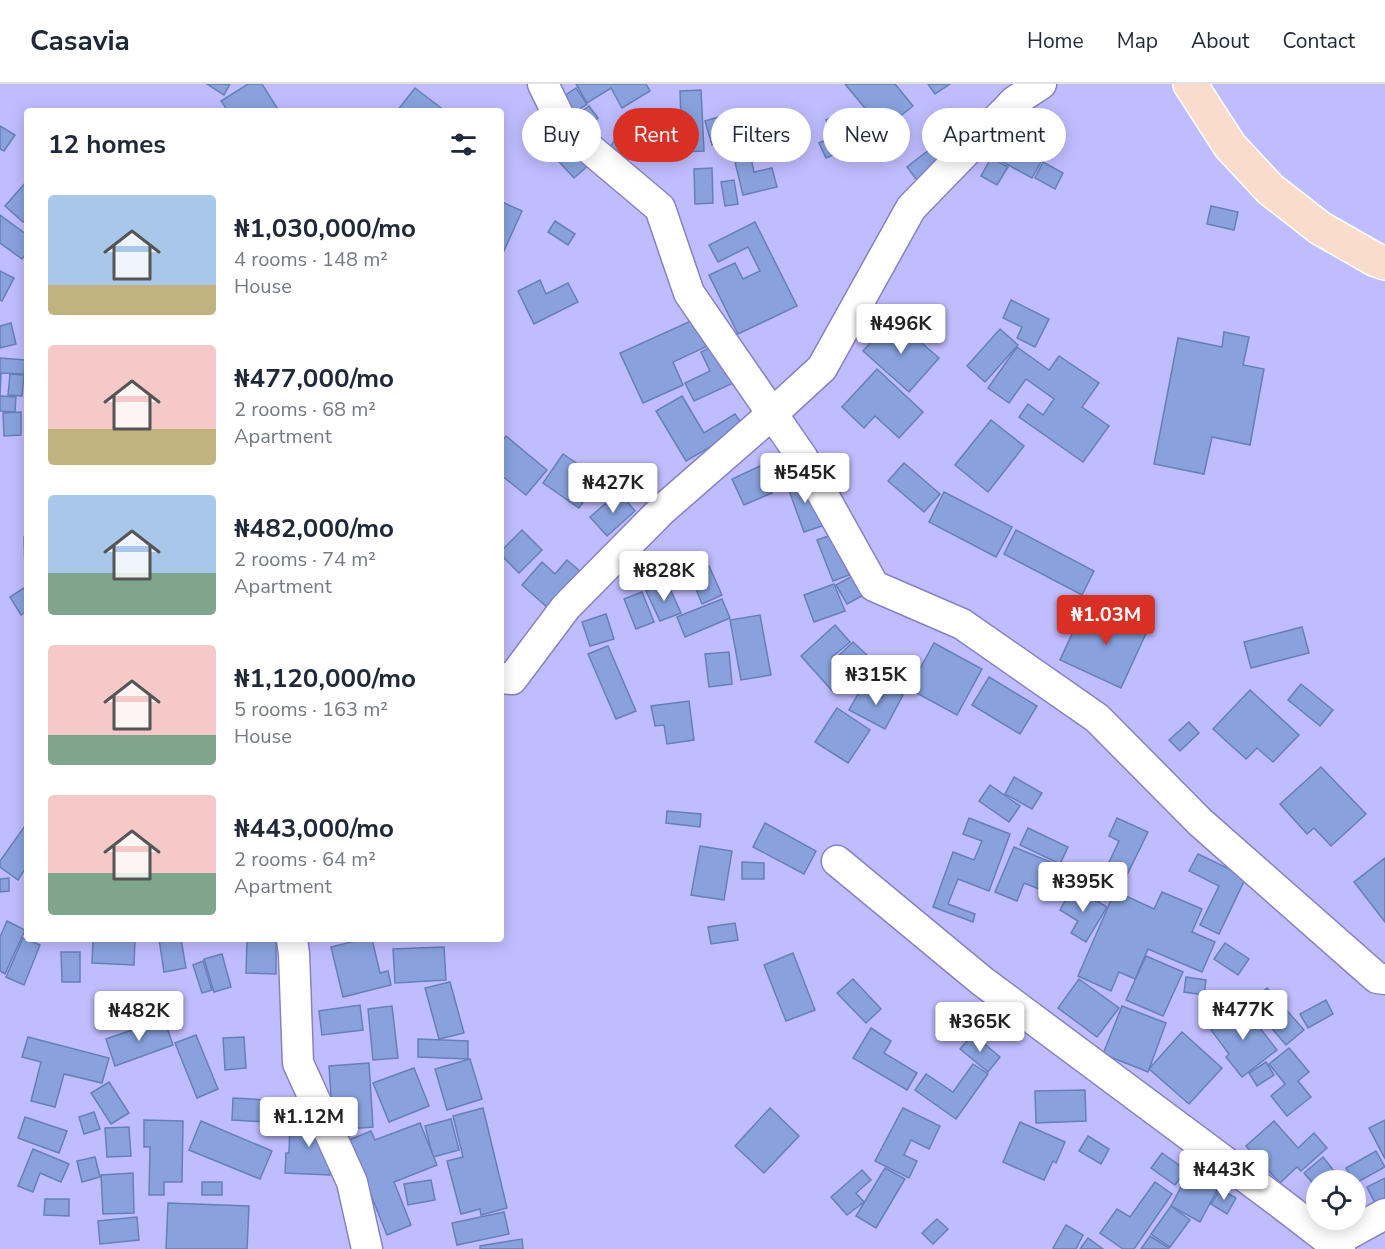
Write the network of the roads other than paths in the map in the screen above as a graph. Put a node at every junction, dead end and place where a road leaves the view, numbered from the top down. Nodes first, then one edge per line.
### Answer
1 (543, 84) edge
2 (1041, 84) edge
3 (1190, 84) edge
4 (1385, 263) edge
5 (772, 414) junction
6 (504, 678) edge
7 (837, 861) dead end
8 (292, 942) edge
9 (1385, 979) edge
10 (1385, 1214) edge
11 (1336, 1246) edge
12 (367, 1249) edge

1 - 5 street
2 - 5 street
3 - 4 main road
5 - 6 street
5 - 9 street
7 - 11 street
8 - 12 street
10 - 11 street

